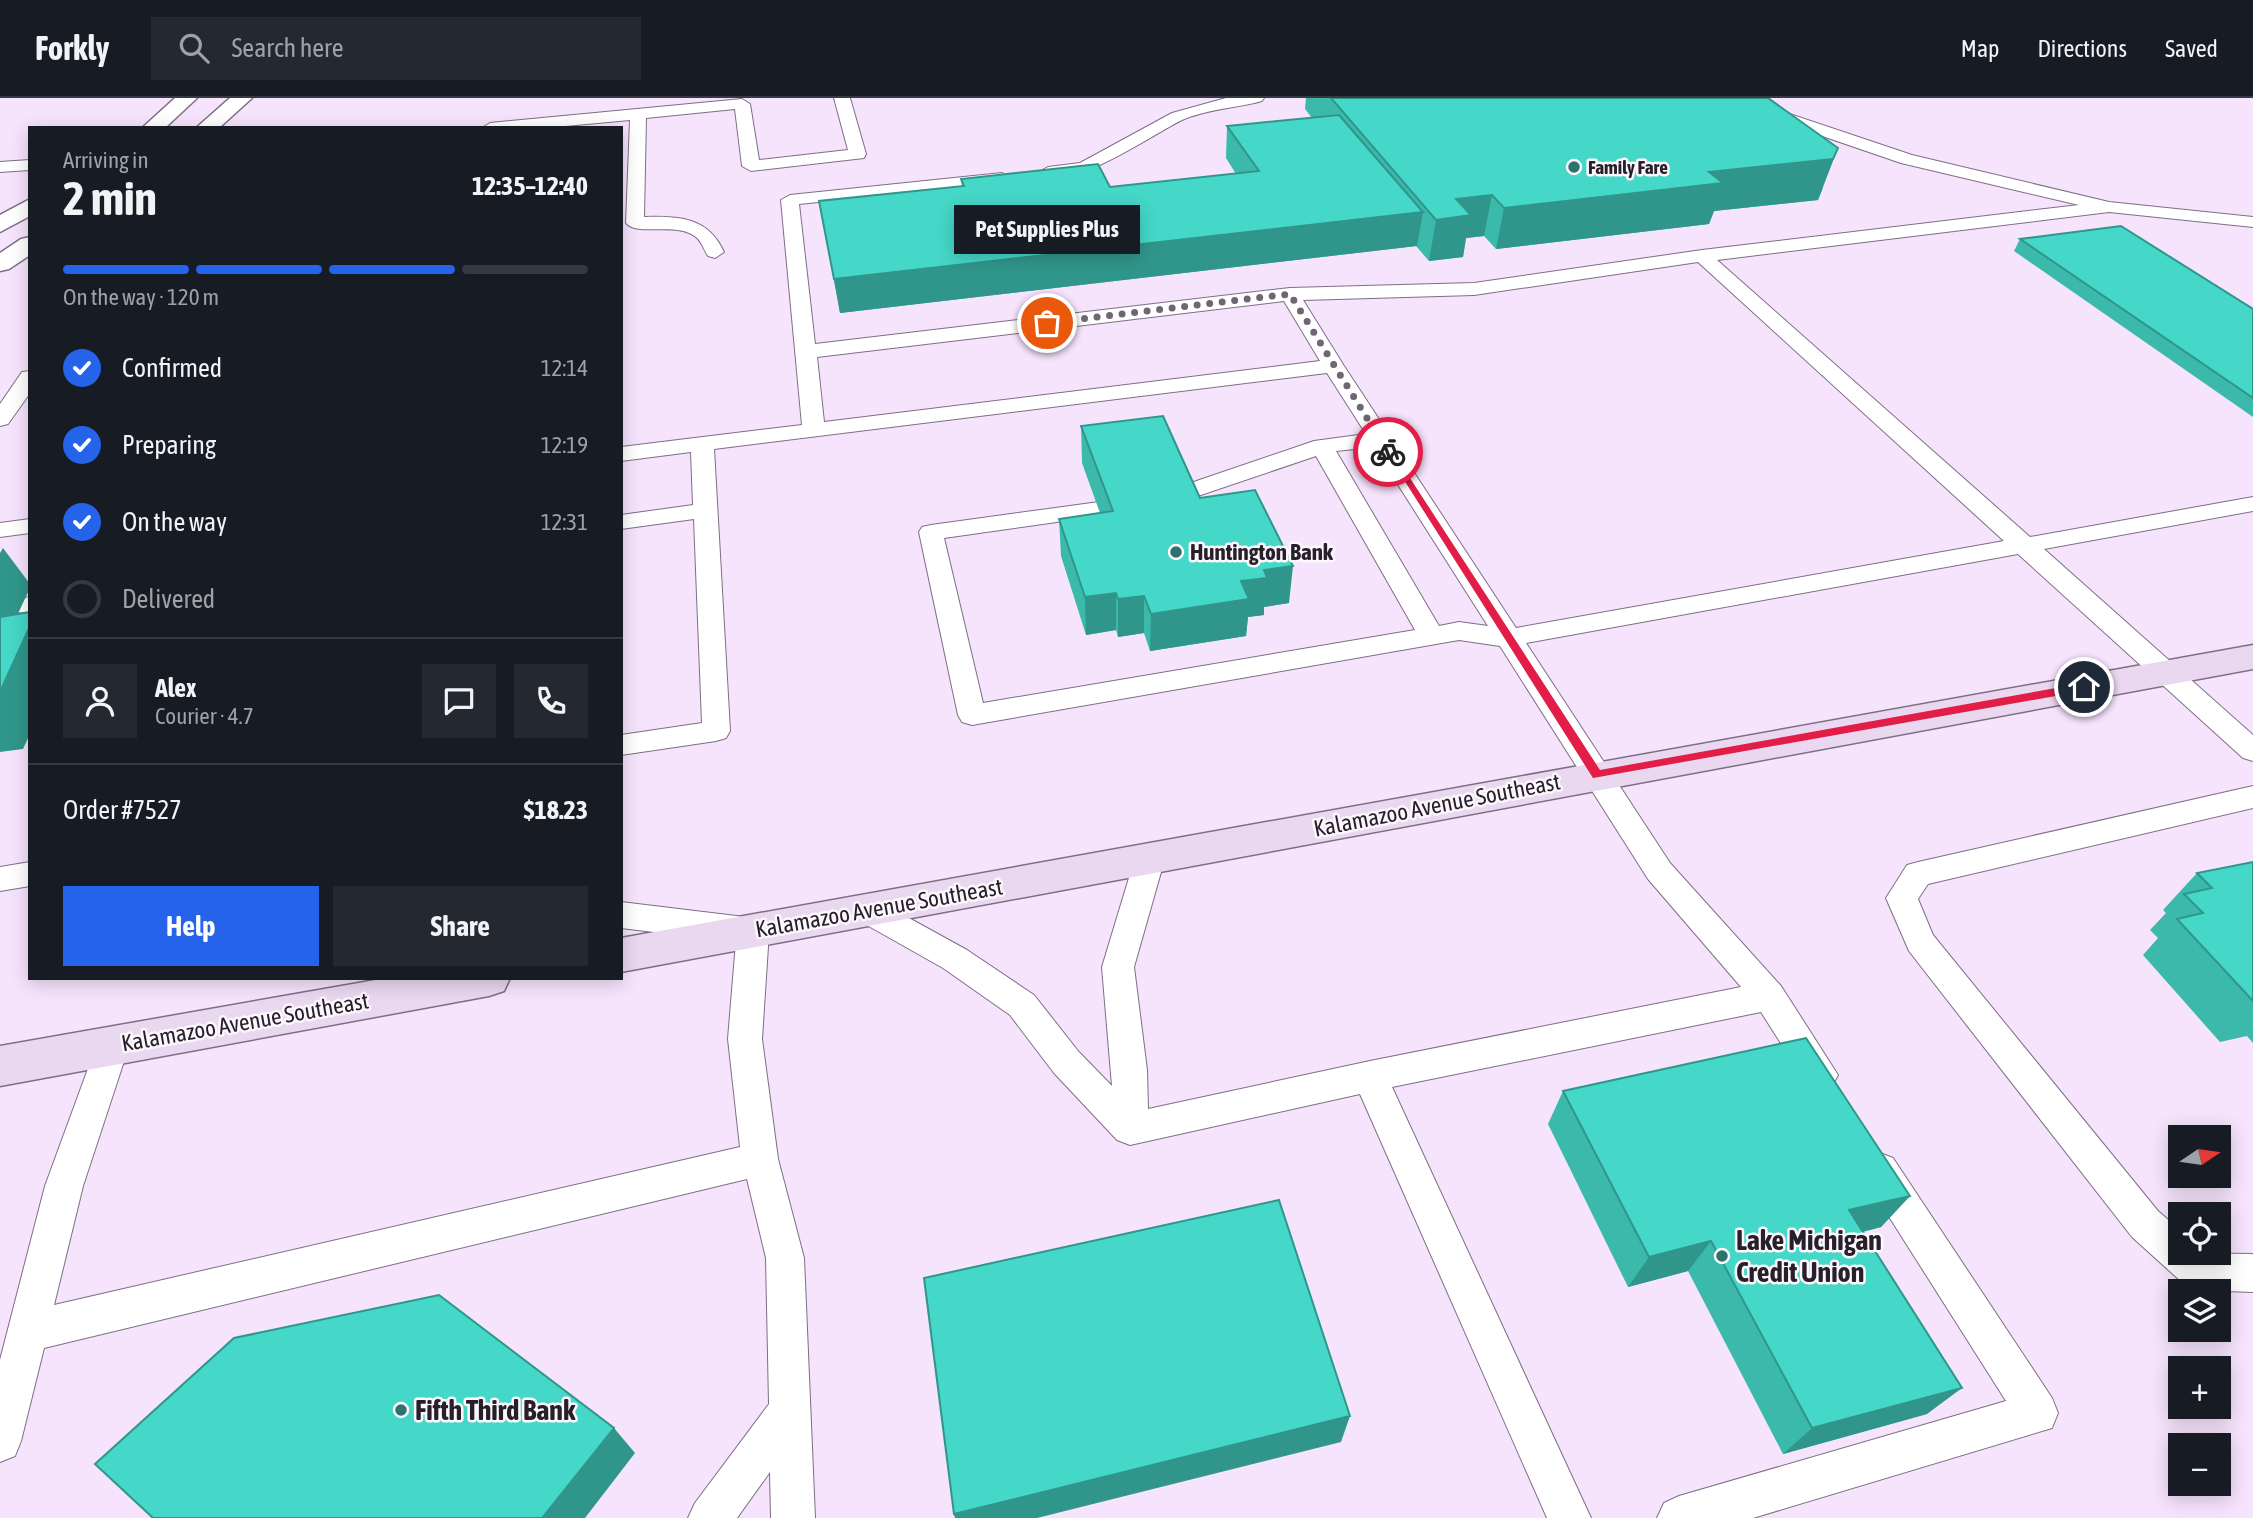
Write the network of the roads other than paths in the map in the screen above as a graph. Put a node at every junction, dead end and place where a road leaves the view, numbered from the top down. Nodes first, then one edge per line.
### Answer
1 (187, 98) edge
2 (242, 98) edge
3 (842, 98) edge
4 (1256, 98) edge
5 (1726, 98) edge
6 (741, 101) edge
7 (638, 114) junction
8 (154, 126) edge
9 (208, 126) edge
10 (511, 126) edge
11 (629, 158) edge
12 (28, 165) edge
13 (0, 167) edge
14 (28, 207) edge
15 (2109, 207) junction
16 (2253, 222) edge
17 (628, 224) edge
18 (0, 225) edge
19 (28, 245) edge
20 (715, 252) dead end
21 (1702, 256) junction
22 (0, 264) edge
23 (1290, 294) junction
24 (804, 352) junction
25 (1333, 366) junction
26 (28, 380) edge
27 (0, 419) edge
28 (814, 430) junction
29 (1380, 439) junction
30 (702, 444) junction
31 (1322, 446) junction
32 (623, 454) edge
33 (1181, 494) edge
34 (2253, 504) edge
35 (1099, 509) edge
36 (706, 510) junction
37 (623, 522) edge
38 (28, 526) edge
39 (0, 530) edge
40 (2023, 544) junction
41 (1432, 636) junction
42 (1508, 638) junction
43 (2253, 657) edge
44 (2165, 672) junction
45 (623, 745) edge
46 (2253, 751) edge
47 (1597, 775) junction
48 (2253, 797) edge
49 (1150, 858) junction
50 (28, 874) edge
51 (0, 879) edge
52 (867, 910) junction
53 (623, 915) edge
54 (752, 931) junction
55 (623, 955) edge
56 (478, 980) edge
57 (1769, 996) junction
58 (112, 1046) junction
59 (0, 1066) edge
60 (1370, 1076) junction
61 (1836, 1101) edge
62 (1130, 1129) junction
63 (1858, 1135) edge
64 (760, 1159) junction
65 (2253, 1273) edge
66 (29, 1331) junction
67 (791, 1409) junction
68 (0, 1441) edge
69 (710, 1518) edge
70 (793, 1518) edge
71 (1569, 1518) edge
72 (1679, 1518) edge

1 - 8 street
2 - 9 street
3 - 6 lane
4 - 24 lane
5 - 15 lane
6 - 7 lane
7 - 10 lane
7 - 11 lane
11 - 17 lane
12 - 13 lane
14 - 18 street
15 - 16 lane
15 - 21 lane
17 - 20 lane
19 - 22 street
21 - 23 lane
21 - 40 lane
23 - 24 lane
23 - 25 lane
24 - 28 lane
25 - 28 lane
25 - 29 lane
26 - 27 lane
28 - 30 lane
29 - 31 lane
29 - 42 lane
30 - 32 lane
30 - 36 lane
31 - 33 lane
31 - 41 lane
34 - 40 lane
35 - 41 lane
36 - 37 lane
36 - 45 lane
38 - 39 lane
40 - 42 lane
40 - 44 lane
41 - 42 lane
42 - 47 lane
43 - 44 main road, Kalamazoo Avenue Southeast
44 - 46 lane
44 - 47 main road, Kalamazoo Avenue Southeast
47 - 49 main road, Kalamazoo Avenue Southeast
47 - 57 lane
48 - 65 lane
49 - 52 main road, Kalamazoo Avenue Southeast
49 - 62 lane
50 - 51 lane
52 - 54 main road, Kalamazoo Avenue Southeast
52 - 62 lane
53 - 54 lane
54 - 55 main road, Kalamazoo Avenue Southeast
54 - 64 lane
56 - 58 main road, Kalamazoo Avenue Southeast
57 - 60 lane
57 - 61 lane
58 - 59 main road, Kalamazoo Avenue Southeast
58 - 66 lane
60 - 62 lane
60 - 71 lane
63 - 72 lane
64 - 66 lane
64 - 67 lane
66 - 68 lane
67 - 69 lane
67 - 70 lane

